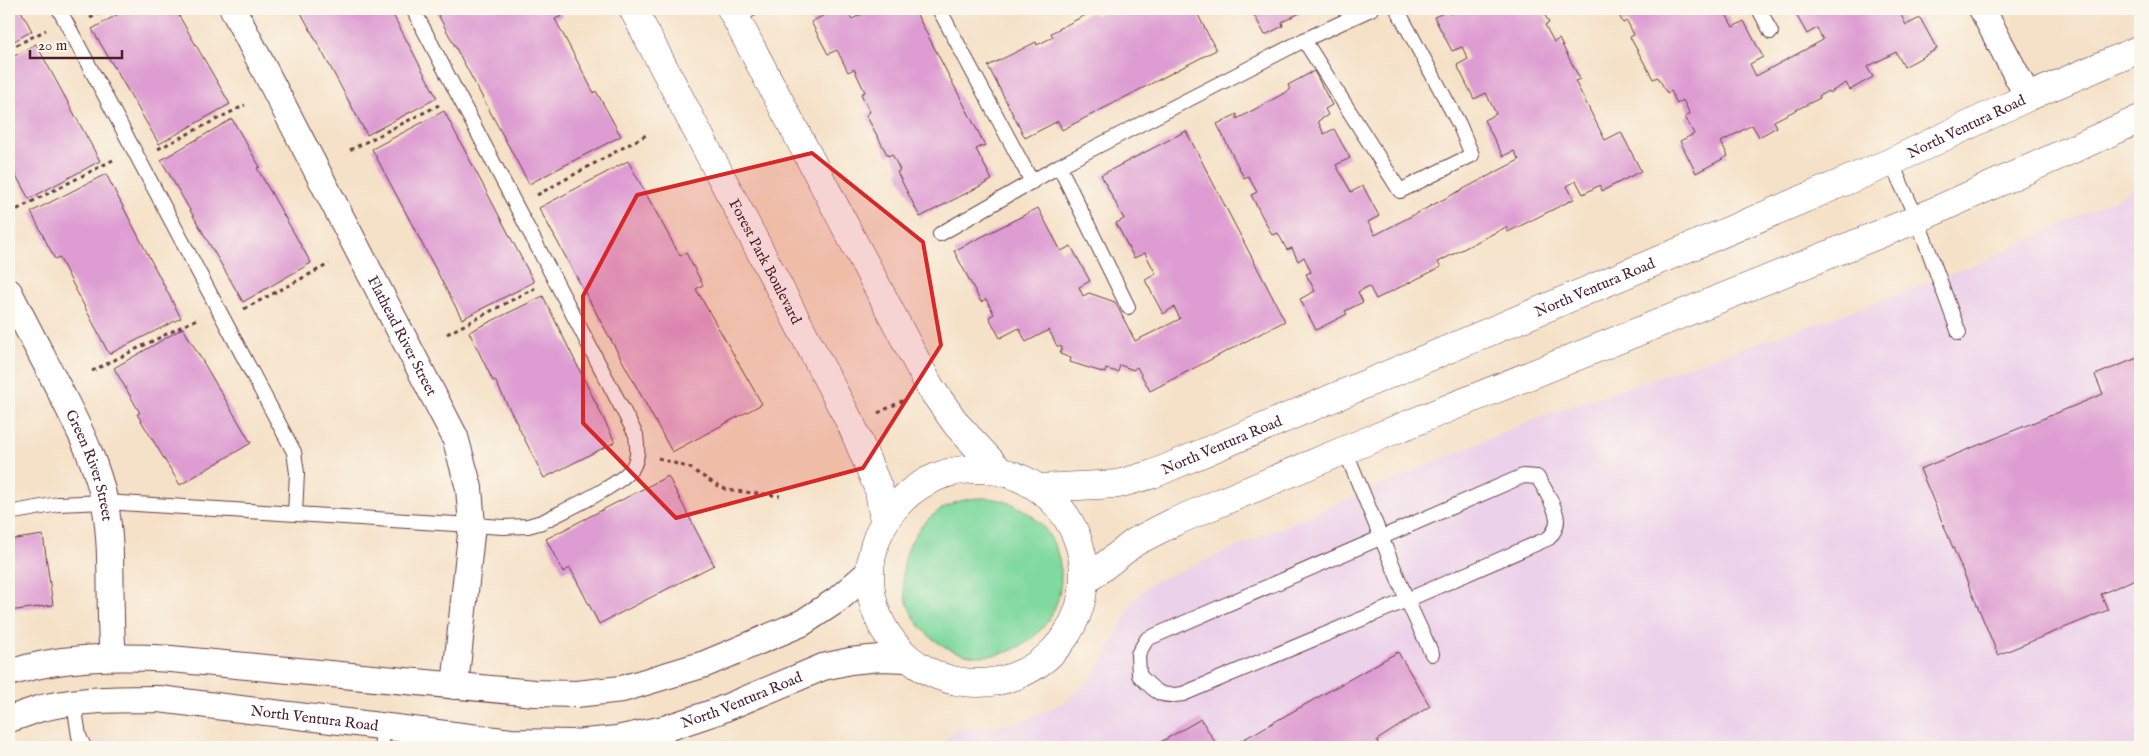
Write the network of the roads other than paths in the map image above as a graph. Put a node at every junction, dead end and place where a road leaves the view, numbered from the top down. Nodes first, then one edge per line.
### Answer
1 (233, 9) edge
2 (413, 9) edge
3 (633, 9) edge
4 (940, 9) edge
5 (1371, 9) edge
6 (1397, 9) edge
7 (1759, 9) edge
8 (1982, 9) edge
9 (739, 12) edge
10 (62, 14) edge
11 (1771, 32) dead end
12 (1304, 40) junction
13 (2140, 49) edge
14 (2028, 97) junction
15 (2140, 120) edge
16 (1891, 162) junction
17 (1059, 166) junction
18 (1032, 182) junction
19 (1918, 220) junction
20 (940, 234) dead end
21 (9, 292) edge
22 (1128, 307) dead end
23 (1959, 333) dead end
24 (1345, 450) junction
25 (998, 469) junction
26 (1039, 488) junction
27 (105, 502) junction
28 (9, 513) edge
29 (295, 513) junction
30 (884, 521) junction
31 (472, 525) junction
32 (1382, 537) junction
33 (868, 574) junction
34 (1085, 581) junction
35 (1407, 600) junction
36 (1432, 654) dead end
37 (114, 656) junction
38 (908, 659) junction
39 (9, 674) edge
40 (455, 686) junction
41 (74, 704) junction
42 (9, 719) edge
43 (383, 737) edge
44 (666, 738) edge
45 (84, 747) edge

1 - 31 street, Flathead River Street
2 - 31 lane
3 - 30 street, Forest Park Boulevard
4 - 18 lane
5 - 12 lane
6 - 12 lane
7 - 11 lane
8 - 14 street
9 - 25 street
10 - 29 lane
12 - 17 lane
13 - 14 street, North Ventura Road
14 - 16 street, North Ventura Road
15 - 19 street
16 - 19 lane
16 - 26 street, North Ventura Road
17 - 18 lane
17 - 22 lane
18 - 20 lane
19 - 23 lane
19 - 24 street
21 - 27 street, Green River Street
24 - 32 lane
24 - 34 street
25 - 26 street
25 - 30 street
26 - 34 street
27 - 28 lane
27 - 29 lane
27 - 37 street, Green River Street
29 - 31 lane
30 - 33 street
31 - 40 street, Flathead River Street
32 - 35 lane
32 - 35 lane
32 - 35 lane
33 - 38 street
33 - 40 street
34 - 38 street
35 - 36 lane
37 - 39 street
37 - 40 street
38 - 44 street, North Ventura Road
41 - 42 street, North Ventura Road
41 - 43 street, North Ventura Road
41 - 45 lane
43 - 44 street, North Ventura Road

